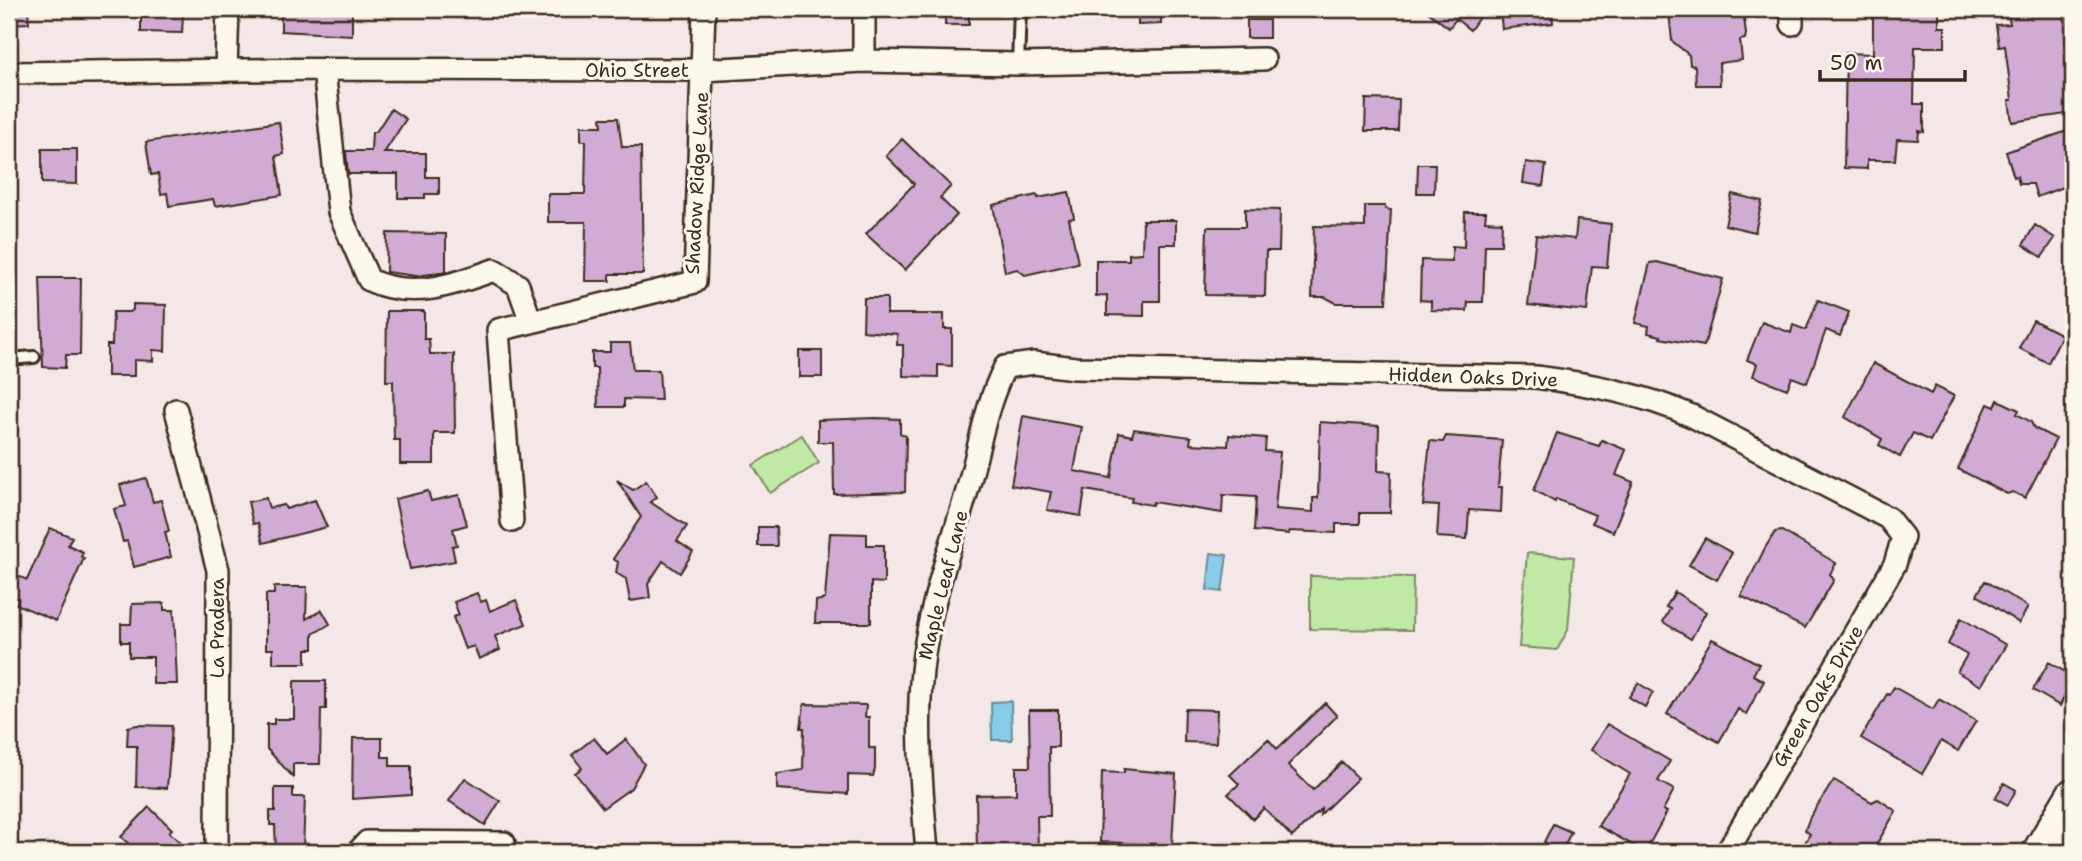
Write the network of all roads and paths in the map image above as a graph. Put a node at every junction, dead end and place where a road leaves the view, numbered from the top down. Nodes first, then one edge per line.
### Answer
1 (228, 9) edge
2 (704, 9) edge
3 (864, 9) edge
4 (1020, 9) edge
5 (1264, 59) dead end
6 (864, 61) junction
7 (1018, 64) junction
8 (324, 69) junction
9 (226, 70) junction
10 (703, 70) junction
11 (9, 73) edge
12 (531, 322) junction
13 (34, 357) dead end
14 (9, 359) edge
15 (1005, 367) joint
16 (176, 410) dead end
17 (512, 521) dead end
18 (1903, 537) joint
19 (2073, 795) edge
20 (503, 843) dead end
21 (216, 852) edge
22 (358, 852) edge
23 (927, 852) edge
24 (1727, 852) edge
25 (2039, 852) edge

1 - 9 street
2 - 10 street
3 - 6 street
4 - 7 lane
5 - 7 street, Ohio Street
6 - 7 street, Ohio Street
6 - 10 street, Ohio Street
8 - 9 street, Ohio Street
8 - 10 street, Ohio Street
8 - 12 street
9 - 11 street, Ohio Street
10 - 12 street, Shadow Ridge Lane
12 - 17 street, Shadow Ridge Lane
13 - 14 lane
15 - 18 street, Hidden Oaks Drive
15 - 23 street, Maple Leaf Lane
16 - 21 street, La Pradera
18 - 24 street, Green Oaks Drive
19 - 25 main road
20 - 22 street

